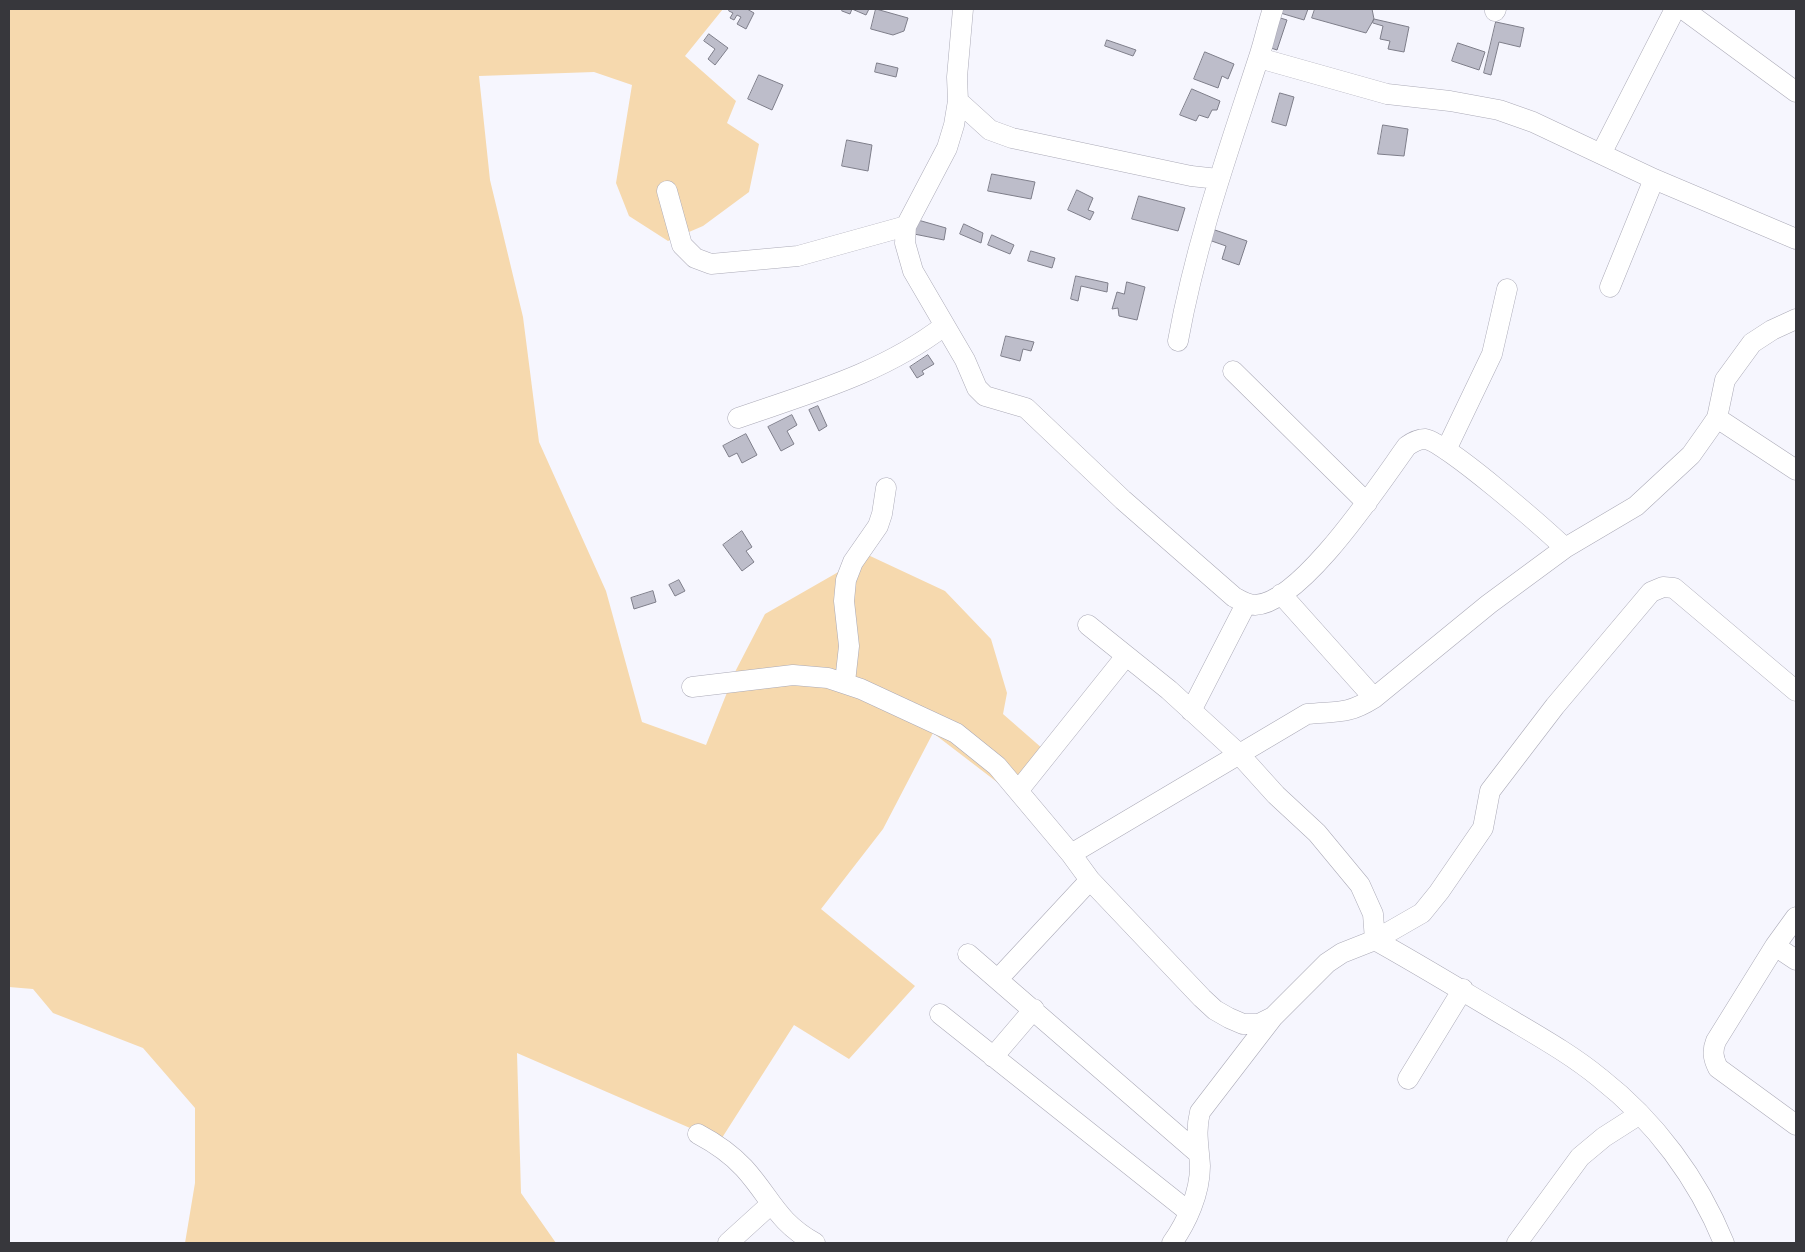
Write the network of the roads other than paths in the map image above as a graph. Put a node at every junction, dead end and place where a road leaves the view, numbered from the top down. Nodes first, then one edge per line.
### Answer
1 (964, 9) edge
2 (1272, 9) edge
3 (1675, 9) edge
4 (1684, 9) edge
5 (1259, 58) junction
6 (1796, 92) edge
7 (958, 101) junction
8 (1601, 154) junction
9 (1218, 179) junction
10 (1654, 179) junction
11 (667, 191) dead end
12 (906, 226) junction
13 (1796, 239) edge
14 (1610, 287) dead end
15 (1507, 289) dead end
16 (1796, 319) edge
17 (944, 326) junction
18 (1178, 341) dead end
19 (1233, 372) dead end
20 (738, 418) dead end
21 (1717, 418) junction
22 (1446, 450) junction
23 (1796, 470) edge
24 (886, 488) dead end
25 (1366, 503) junction
26 (1565, 548) junction
27 (1281, 594) junction
28 (1246, 604) junction
29 (1088, 625) dead end
30 (1126, 656) junction
31 (845, 682) junction
32 (692, 687) dead end
33 (1796, 691) edge
34 (1374, 698) junction
35 (1191, 711) junction
36 (1239, 754) junction
37 (1018, 791) junction
38 (1071, 854) junction
39 (1090, 880) junction
40 (1796, 917) edge
41 (1375, 940) junction
42 (1775, 946) junction
43 (968, 954) dead end
44 (1796, 960) edge
45 (998, 979) junction
46 (1463, 990) junction
47 (1034, 1009) junction
48 (940, 1014) dead end
49 (1273, 1018) junction
50 (993, 1057) junction
51 (1408, 1079) dead end
52 (1640, 1114) junction
53 (1796, 1126) edge
54 (698, 1134) dead end
55 (1199, 1154) junction
56 (771, 1204) junction
57 (1189, 1212) junction
58 (1719, 1240) edge
59 (728, 1243) edge
60 (814, 1243) edge
61 (1172, 1243) edge
62 (1517, 1243) edge

1 - 7 street
2 - 5 street
3 - 8 street
4 - 6 street
5 - 8 street
5 - 9 street
7 - 9 street
7 - 12 street
8 - 10 street
9 - 18 street
10 - 13 street
10 - 14 street
11 - 12 street
12 - 17 street
15 - 22 street
16 - 21 street
17 - 20 street
17 - 28 street
19 - 25 street
21 - 23 street
21 - 26 street
22 - 25 street
22 - 26 street
24 - 31 street
25 - 27 street
26 - 34 street
27 - 28 street
27 - 34 street
28 - 35 street
29 - 30 street
30 - 35 street
30 - 37 street
31 - 32 street
31 - 37 street
33 - 41 street
34 - 36 street
35 - 36 street
36 - 38 street
36 - 41 street
37 - 38 street
38 - 39 street
39 - 45 street
39 - 49 street
40 - 42 street
41 - 46 street
41 - 49 street
42 - 44 street
42 - 53 street
43 - 45 street
45 - 47 street
46 - 51 street
46 - 52 street
47 - 50 street
47 - 55 street
48 - 50 street
49 - 55 street
50 - 57 street
52 - 58 street
52 - 62 street
54 - 56 street
55 - 57 street
56 - 59 street
56 - 60 street
57 - 61 street

